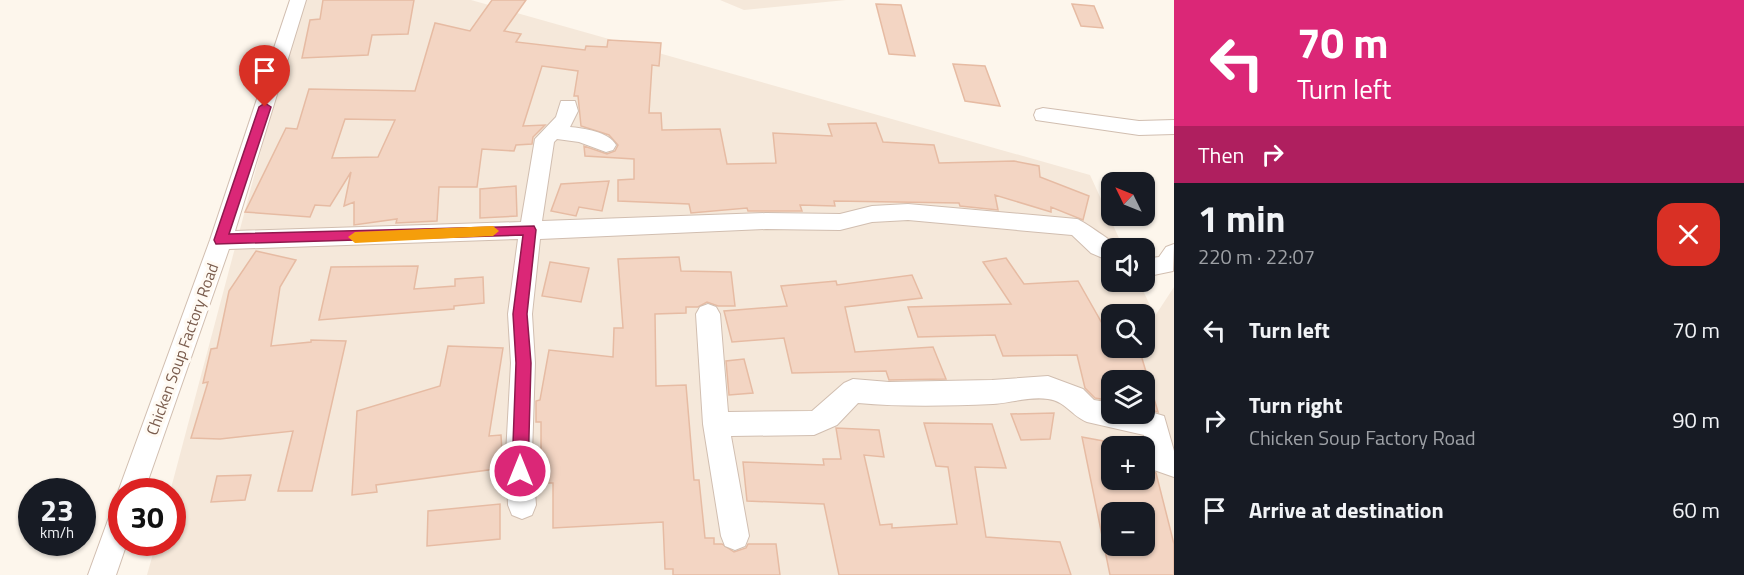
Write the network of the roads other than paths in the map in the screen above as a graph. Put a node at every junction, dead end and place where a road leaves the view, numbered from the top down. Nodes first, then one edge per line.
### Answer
1 (298, 0) edge
2 (568, 106) dead end
3 (1043, 115) dead end
4 (1174, 128) edge
5 (555, 132) junction
6 (606, 145) dead end
7 (530, 230) junction
8 (221, 240) junction
9 (1101, 248) edge
10 (1174, 253) edge
11 (1155, 266) edge
12 (708, 314) dead end
13 (716, 424) junction
14 (1174, 464) edge
15 (136, 478) edge
16 (522, 505) dead end
17 (735, 536) dead end
18 (109, 556) edge
19 (102, 575) edge

1 - 8 street, Chicken Soup Factory Road
2 - 5 street
3 - 4 street
5 - 6 street
5 - 7 street
7 - 8 street
7 - 9 street
7 - 16 street
8 - 15 street, Chicken Soup Factory Road
10 - 11 street
12 - 13 street
13 - 14 street
13 - 17 street
18 - 19 street

